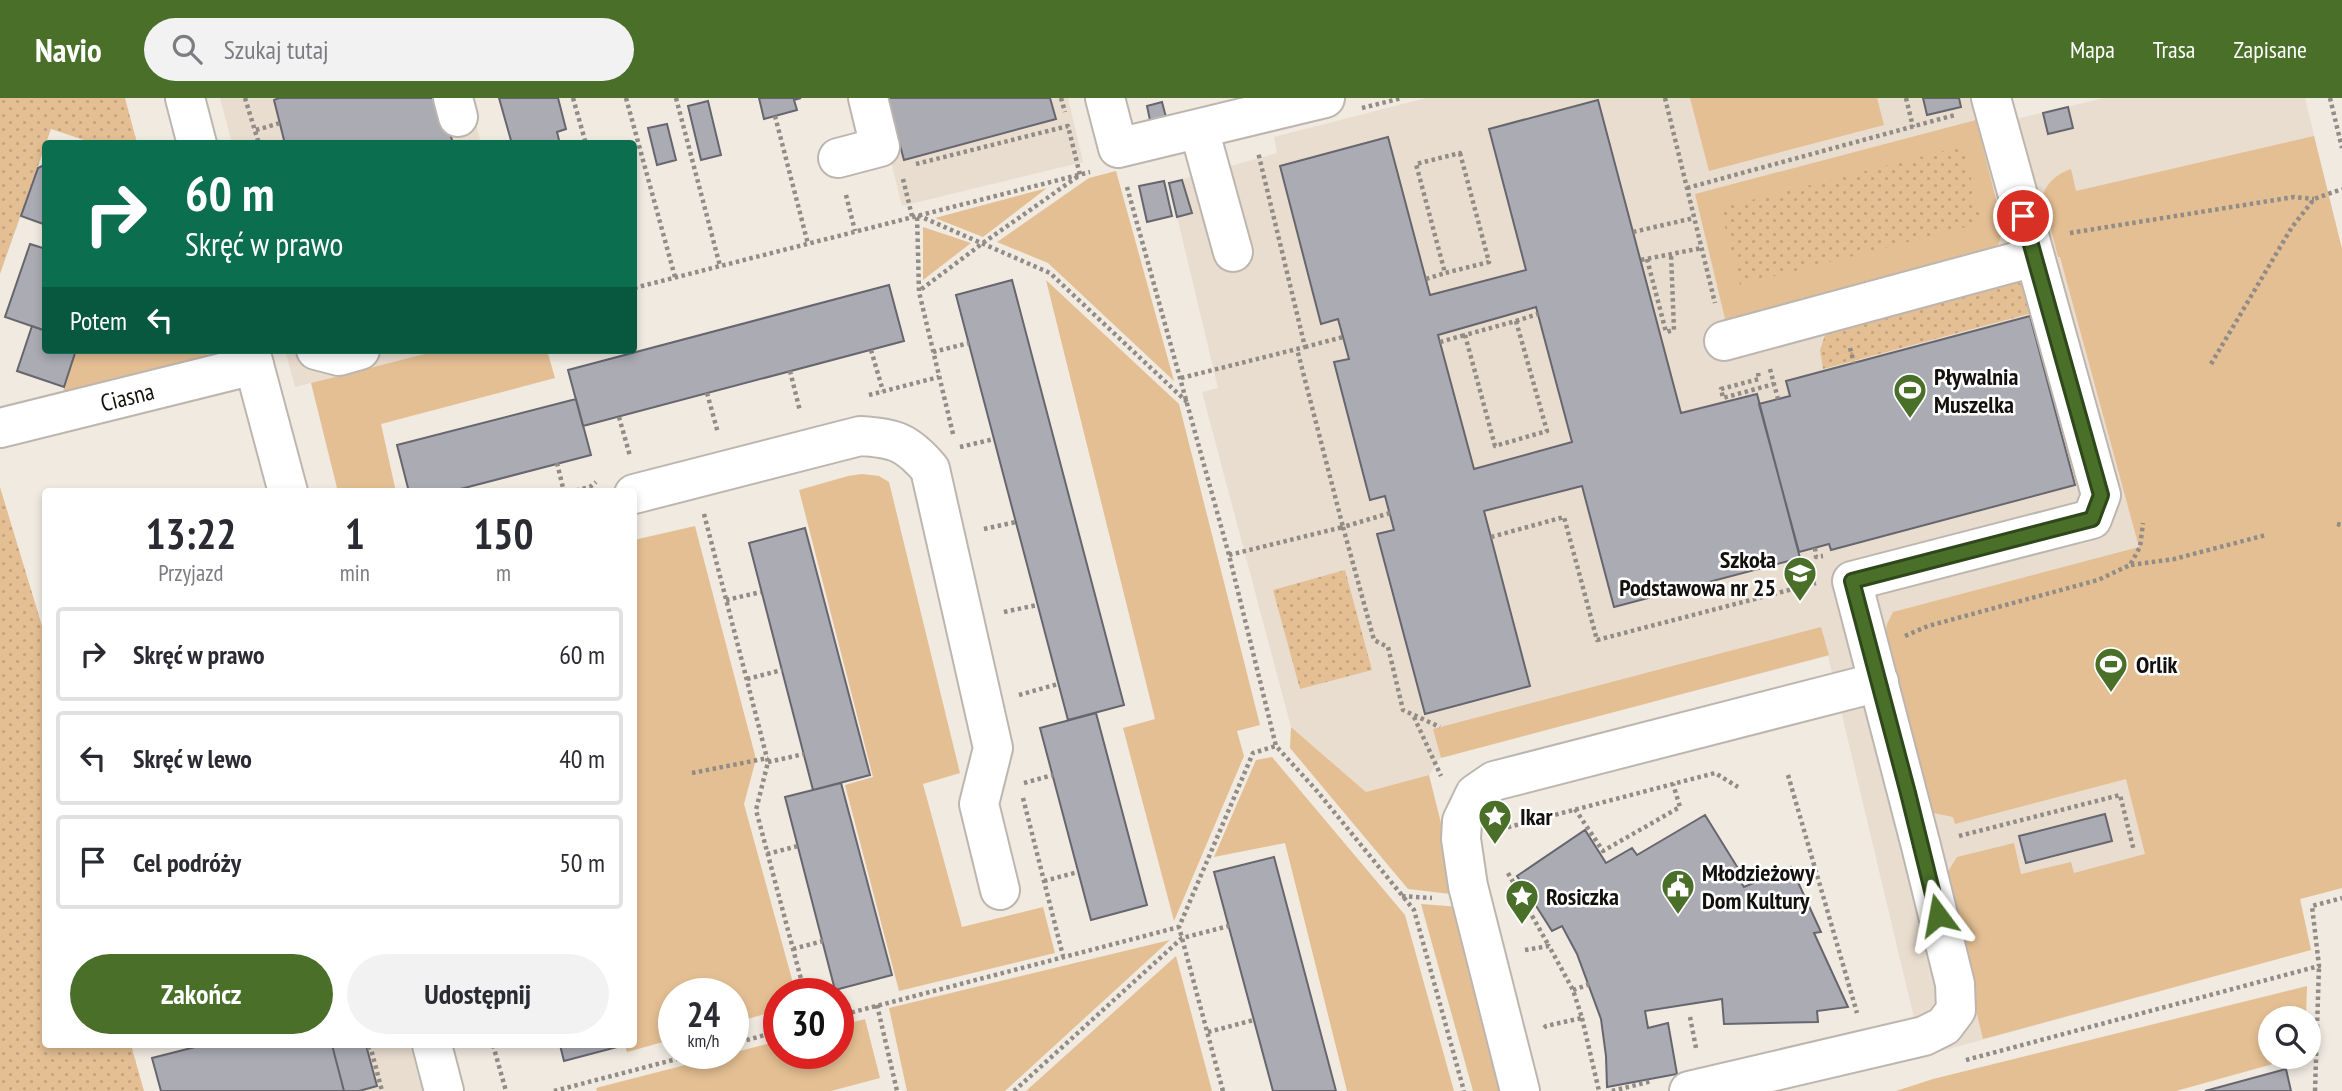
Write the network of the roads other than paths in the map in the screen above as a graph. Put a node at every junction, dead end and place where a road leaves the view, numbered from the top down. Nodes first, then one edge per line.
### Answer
1 (185, 98) edge
2 (868, 98) edge
3 (1105, 98) edge
4 (1325, 98) edge
5 (1992, 102) edge
6 (1199, 129) junction
7 (196, 140) edge
8 (842, 175) road end
9 (2032, 248) junction
10 (1233, 252) dead end
11 (1724, 341) road end
12 (252, 354) edge
13 (0, 428) edge
14 (287, 488) edge
15 (637, 493) edge
16 (1876, 670) junction
17 (1000, 890) dead end
18 (433, 1048) edge
19 (444, 1091) edge
20 (1520, 1091) edge
21 (1689, 1091) edge

1 - 7 street
2 - 8 street
3 - 6 street
4 - 6 street
5 - 9 street
6 - 10 street
9 - 11 street
9 - 16 street
12 - 13 street, Ciasna
12 - 14 street
15 - 17 street
16 - 20 street
16 - 21 street
18 - 19 street

